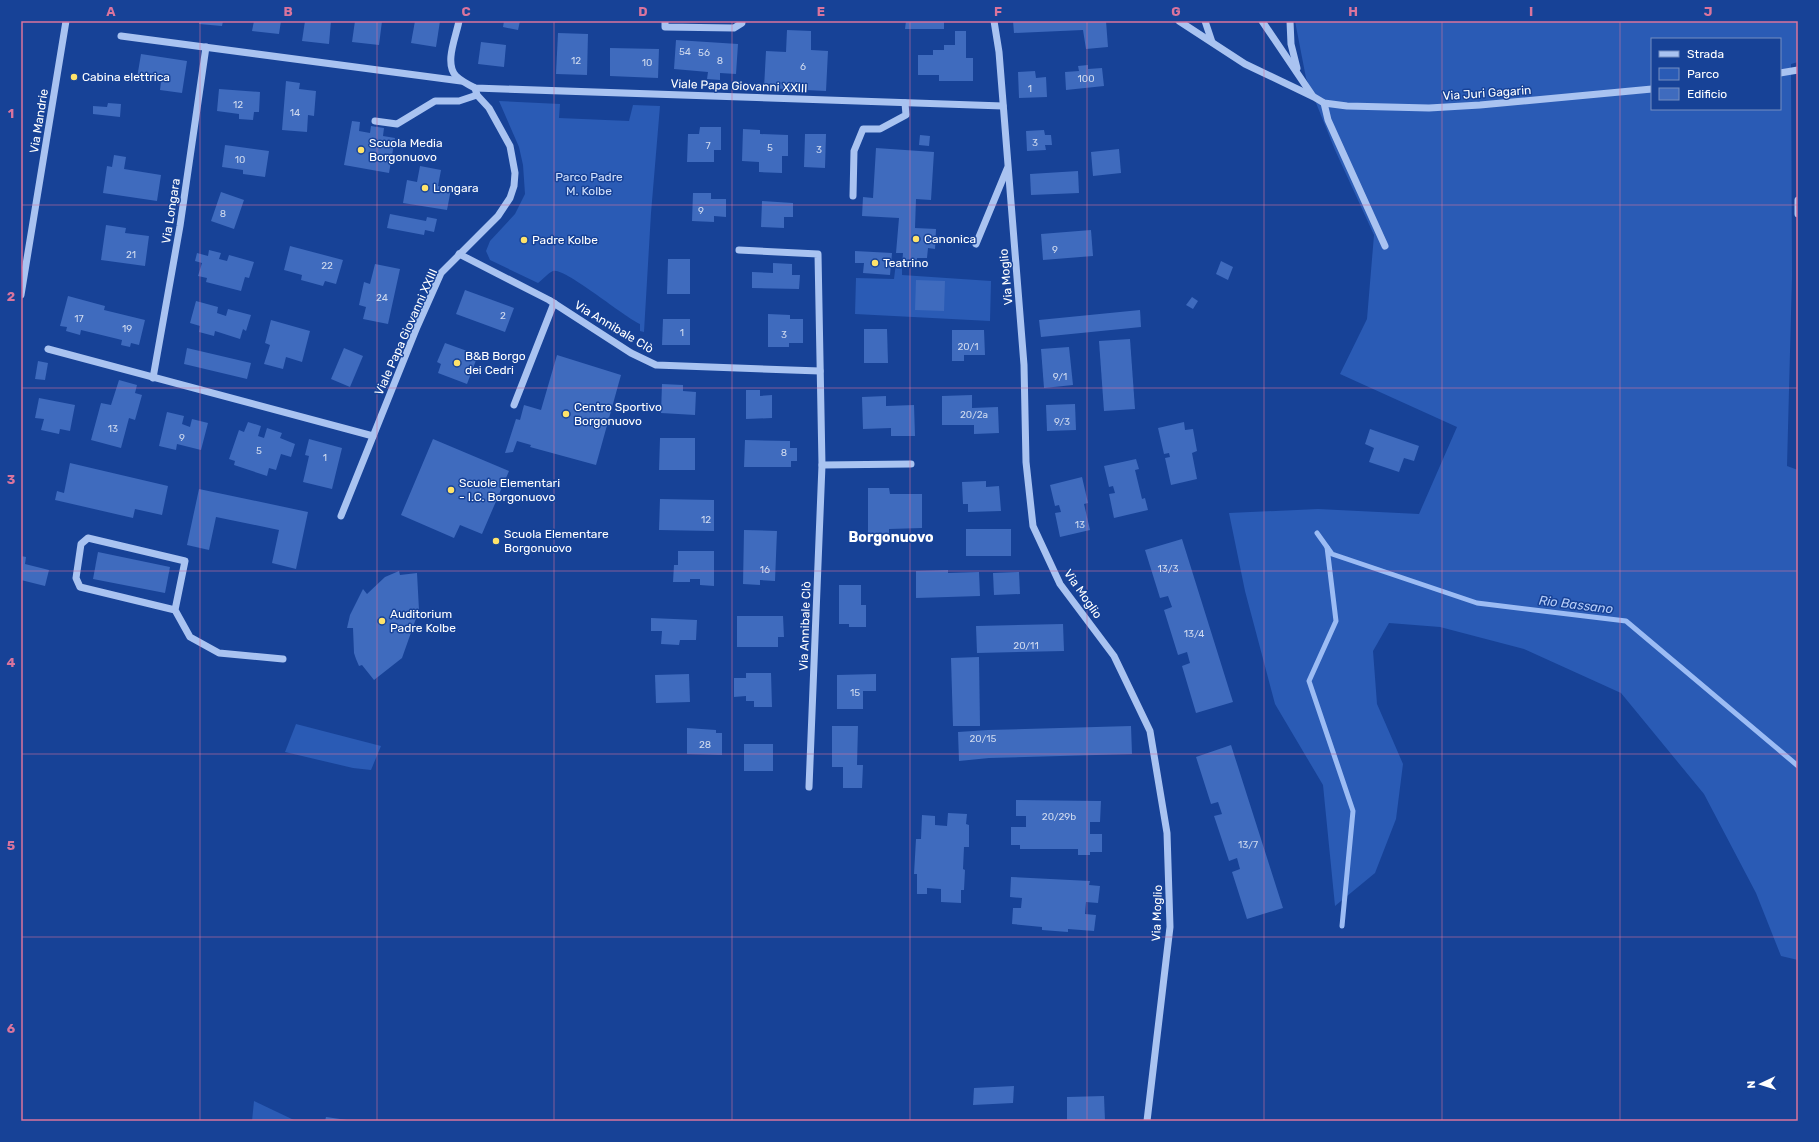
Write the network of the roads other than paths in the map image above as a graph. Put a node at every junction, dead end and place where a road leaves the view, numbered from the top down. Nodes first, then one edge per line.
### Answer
1 (66, 21) edge
2 (459, 21) edge
3 (665, 21) edge
4 (742, 21) edge
5 (994, 21) edge
6 (1179, 21) edge
7 (1205, 21) edge
8 (1262, 21) edge
9 (1290, 21) edge
10 (121, 36) dead end
11 (1212, 42) junction
12 (206, 47) junction
13 (1798, 70) edge
14 (1298, 72) junction
15 (1781, 73) edge
16 (462, 81) junction
17 (1651, 89) edge
18 (476, 91) junction
19 (1314, 97) junction
20 (905, 103) junction
21 (1324, 103) junction
22 (1003, 106) junction
23 (375, 121) dead end
24 (1008, 167) junction
25 (853, 196) dead end
26 (1798, 200) edge
27 (1798, 214) edge
28 (976, 244) dead end
29 (1385, 246) dead end
30 (739, 250) dead end
31 (459, 254) junction
32 (21, 295) edge
33 (554, 303) junction
34 (48, 349) dead end
35 (820, 371) junction
36 (153, 378) junction
37 (514, 405) dead end
38 (373, 436) junction
39 (911, 464) dead end
40 (822, 465) junction
41 (341, 516) dead end
42 (176, 610) junction
43 (283, 659) dead end
44 (809, 787) dead end
45 (1147, 1121) edge

1 - 32 street, Via Mandrie
2 - 16 street
3 - 4 street
5 - 22 street, Via Moglio
6 - 11 street, Via Juri Gagarin
7 - 11 street
8 - 14 street, Via Juri Gagarin
9 - 14 street, Via Juri Gagarin
10 - 12 street
11 - 19 street, Via Juri Gagarin
12 - 16 street
12 - 36 street, Via Longara
13 - 15 street
14 - 19 street, Via Juri Gagarin
16 - 18 street
17 - 21 street, Via Juri Gagarin
18 - 20 street, Viale Papa Giovanni XXIII
18 - 23 street
18 - 31 street, Viale Papa Giovanni XXIII
19 - 21 street, Via Juri Gagarin
20 - 22 street, Viale Papa Giovanni XXIII
20 - 25 street
21 - 29 street
22 - 24 street, Via Moglio
24 - 28 street
24 - 45 street, Via Moglio
26 - 27 street
30 - 35 street, Via Annibale Clò
31 - 33 street, Via Annibale Clò
31 - 38 street, Viale Papa Giovanni XXIII
33 - 35 street, Via Annibale Clò
33 - 37 street
34 - 36 street
35 - 40 street, Via Annibale Clò
36 - 38 street
38 - 41 street, Viale Papa Giovanni XXIII
39 - 40 street
40 - 44 street, Via Annibale Clò
42 - 42 street
42 - 43 street

